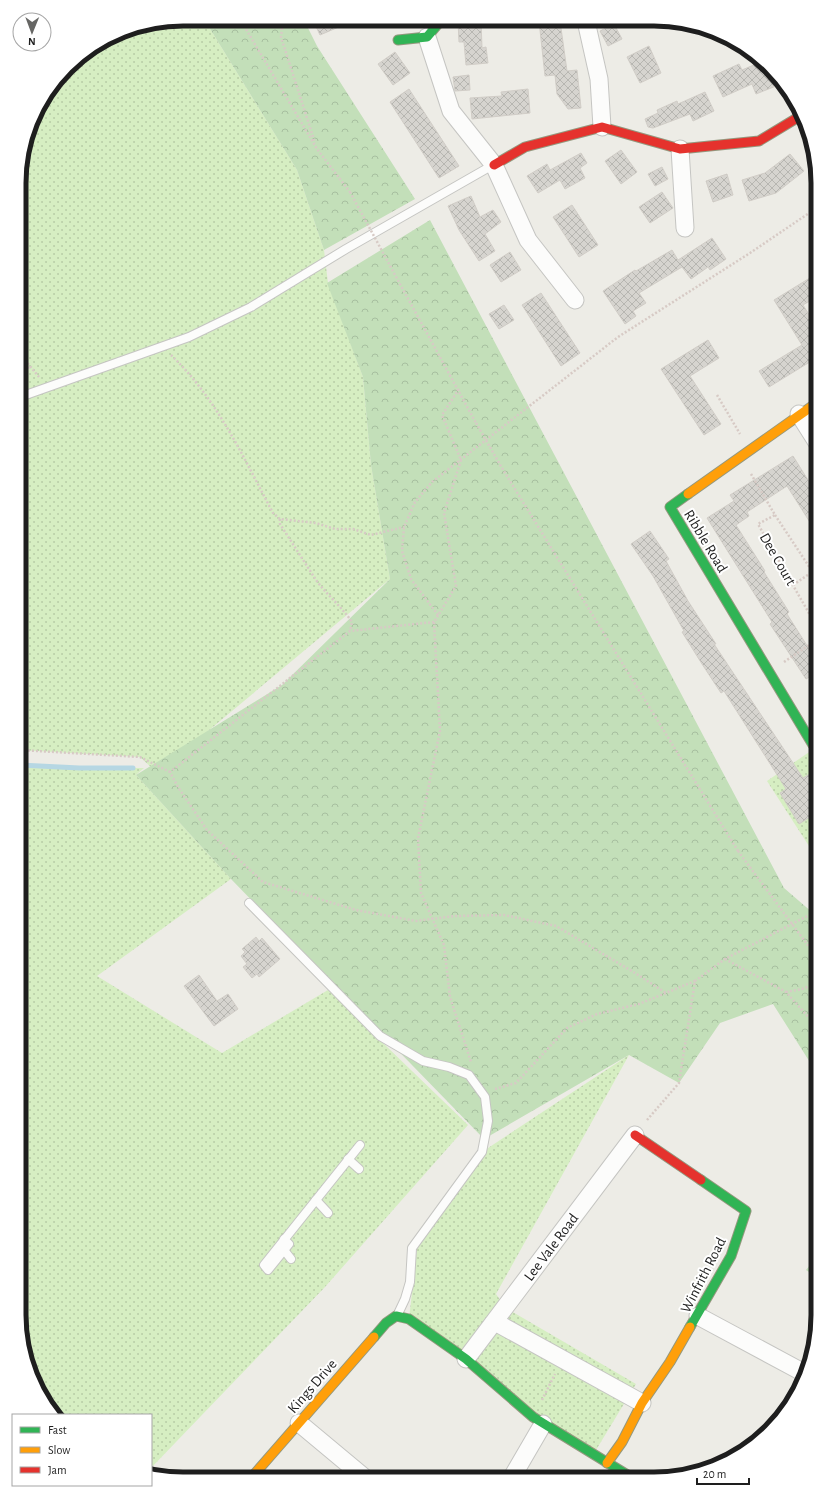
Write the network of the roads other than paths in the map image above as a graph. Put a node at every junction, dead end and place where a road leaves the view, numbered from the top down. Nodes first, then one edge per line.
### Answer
1 (437, 26) edge
2 (587, 26) edge
3 (427, 37) junction
4 (398, 40) dead end
5 (797, 117) edge
6 (602, 127) junction
7 (680, 149) junction
8 (494, 165) junction
9 (685, 228) dead end
10 (575, 300) dead end
11 (26, 395) edge
12 (811, 406) edge
13 (799, 414) junction
14 (811, 433) edge
15 (811, 742) edge
16 (248, 903) dead end
17 (635, 1135) joint
18 (360, 1145) dead end
19 (348, 1159) junction
20 (359, 1169) dead end
21 (316, 1200) junction
22 (328, 1213) dead end
23 (284, 1239) junction
24 (284, 1250) junction
25 (291, 1259) dead end
26 (396, 1316) junction
27 (698, 1316) junction
28 (495, 1322) junction
29 (466, 1359) junction
30 (801, 1371) edge
31 (642, 1403) junction
32 (538, 1420) junction
33 (299, 1423) junction
34 (607, 1463) junction
35 (256, 1472) edge
36 (359, 1472) edge
37 (514, 1472) edge
38 (622, 1472) edge

1 - 3 street
2 - 6 street
3 - 4 street
3 - 8 street
5 - 7 street
6 - 7 street
6 - 8 street
7 - 9 street
8 - 10 street
8 - 11 lane
12 - 13 street, Ribble Road
13 - 14 street
13 - 15 street, Ribble Road
16 - 26 lane
17 - 27 street, Winfrith Road
17 - 28 street, Lee Vale Road
18 - 19 lane
19 - 20 lane
19 - 21 lane
21 - 22 lane
21 - 23 lane
23 - 24 lane
23 - 24 lane
24 - 25 lane
26 - 29 street
26 - 33 street, Kings Drive
27 - 30 street
27 - 31 street, Winfrith Road
28 - 29 street, Lee Vale Road
28 - 31 street
29 - 32 street
31 - 34 street, Winfrith Road
32 - 34 street
32 - 37 street
33 - 35 street, Kings Drive
33 - 36 street
34 - 38 street

